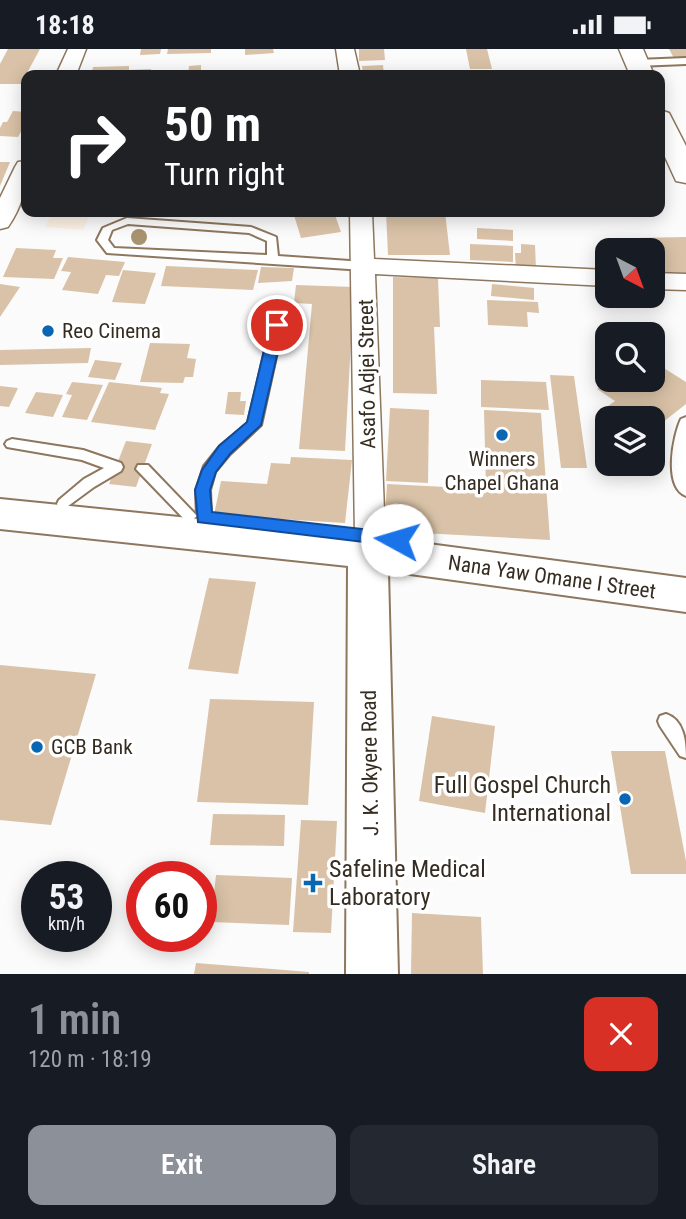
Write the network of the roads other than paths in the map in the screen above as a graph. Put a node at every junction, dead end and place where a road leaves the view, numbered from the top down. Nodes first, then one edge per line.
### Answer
1 (78, 49) edge
2 (345, 49) edge
3 (686, 61) edge
4 (636, 62) edge
5 (68, 70) edge
6 (348, 70) edge
7 (665, 129) edge
8 (686, 175) edge
9 (21, 178) edge
10 (361, 217) edge
11 (0, 222) edge
12 (273, 259) junction
13 (364, 267) junction
14 (595, 277) edge
15 (665, 281) edge
16 (686, 282) edge
17 (277, 325) dead end
18 (686, 422) edge
19 (12, 444) dead end
20 (143, 469) dead end
21 (686, 491) edge
22 (0, 499) edge
23 (64, 504) junction
24 (0, 514) edge
25 (197, 517) junction
26 (369, 544) junction
27 (686, 571) edge
28 (686, 595) edge
29 (666, 721) dead end
30 (686, 750) edge
31 (372, 974) edge

1 - 5 street
2 - 6 street
3 - 4 lane
7 - 8 street
9 - 11 street
10 - 13 street, Asafo Adjei Street
12 - 12 lane
12 - 13 lane
13 - 14 street
13 - 26 street, Asafo Adjei Street
15 - 16 street
17 - 25 lane
18 - 21 lane
19 - 23 lane
20 - 25 lane
22 - 23 main road, Nana Yaw Omane I Street
23 - 25 main road, Nana Yaw Omane I Street
24 - 26 main road, Nana Yaw Omane I Street
25 - 26 main road, Nana Yaw Omane I Street
26 - 27 main road, Nana Yaw Omane I Street
26 - 28 main road, Nana Yaw Omane I Street
26 - 31 main road, J. K. Okyere Road
29 - 30 lane

